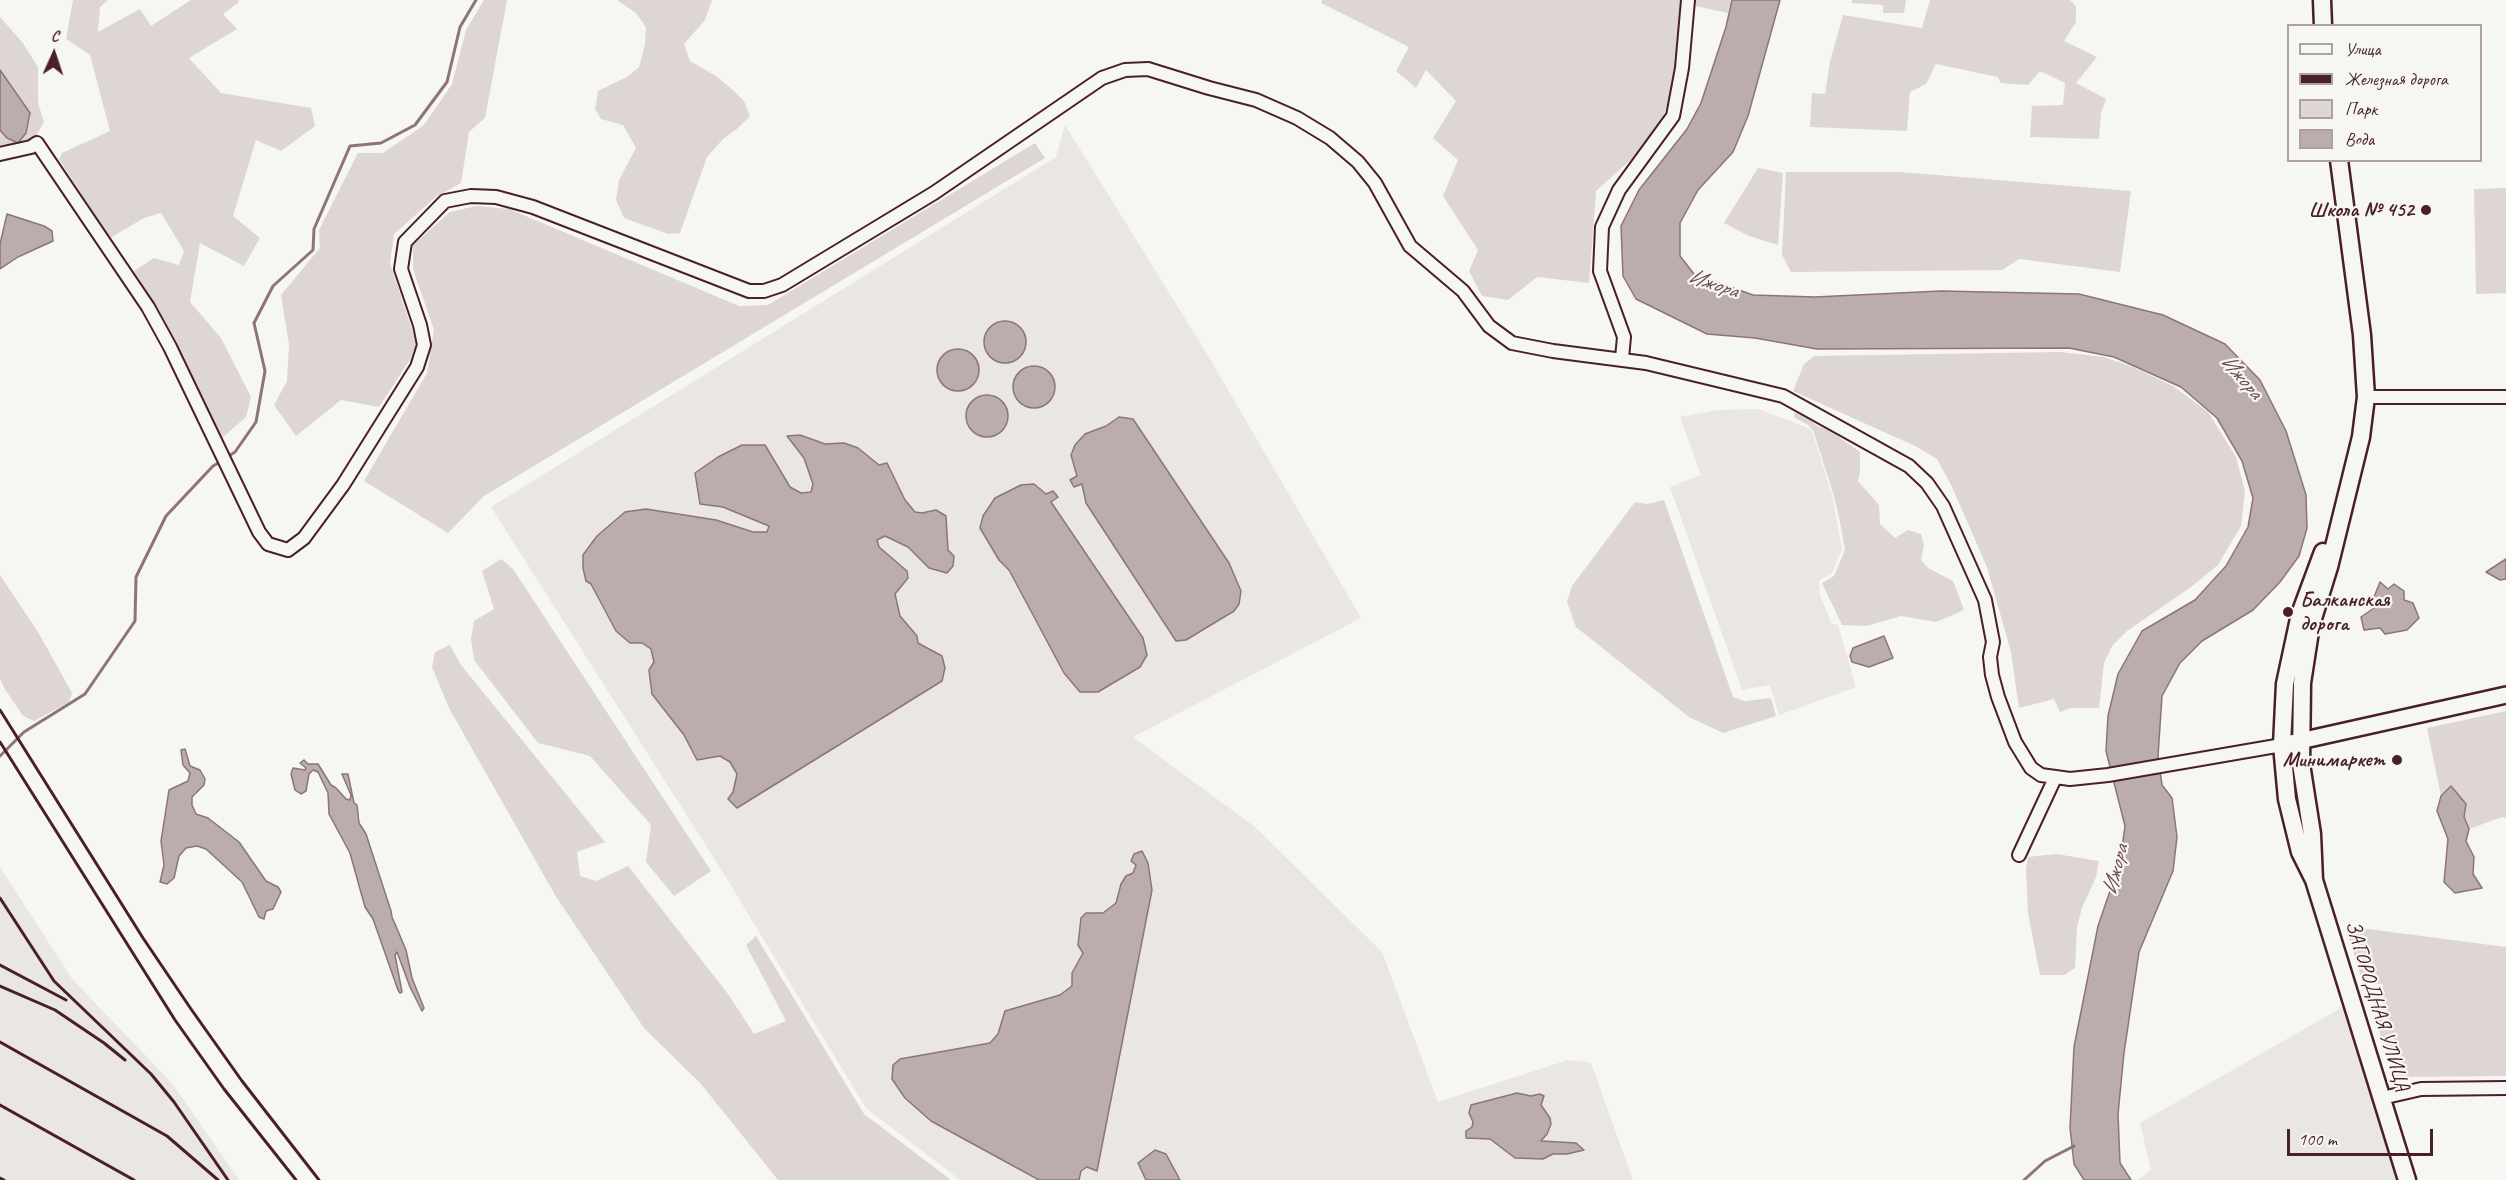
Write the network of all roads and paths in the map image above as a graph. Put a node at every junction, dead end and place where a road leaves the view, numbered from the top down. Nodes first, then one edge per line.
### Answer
1 (1688, 0) edge
2 (2322, 0) edge
3 (2323, 24) edge
4 (0, 154) edge
5 (2339, 162) edge
6 (1622, 358) junction
7 (2366, 397) junction
8 (2506, 397) edge
9 (2339, 519) junction
10 (2506, 695) edge
11 (2300, 741) junction
12 (2282, 745) junction
13 (2055, 778) junction
14 (2019, 855) dead end
15 (2314, 879) junction
16 (2506, 1088) edge
17 (2382, 1098) junction
18 (2408, 1180) edge

1 - 6 street
2 - 3 main road
4 - 6 street
5 - 7 main road, ЗАГОРОДНАЯ УЛИЦА
6 - 13 street
7 - 8 street
7 - 9 main road, ЗАГОРОДНАЯ УЛИЦА
9 - 11 main road, ЗАГОРОДНАЯ УЛИЦА
9 - 12 main road, ЗАГОРОДНАЯ УЛИЦА
10 - 11 street
11 - 12 street
11 - 15 main road, ЗАГОРОДНАЯ УЛИЦА
12 - 13 street
12 - 15 main road, ЗАГОРОДНАЯ УЛИЦА
13 - 14 street
15 - 17 main road, ЗАГОРОДНАЯ УЛИЦА
16 - 17 street
17 - 18 main road, ЗАГОРОДНАЯ УЛИЦА

